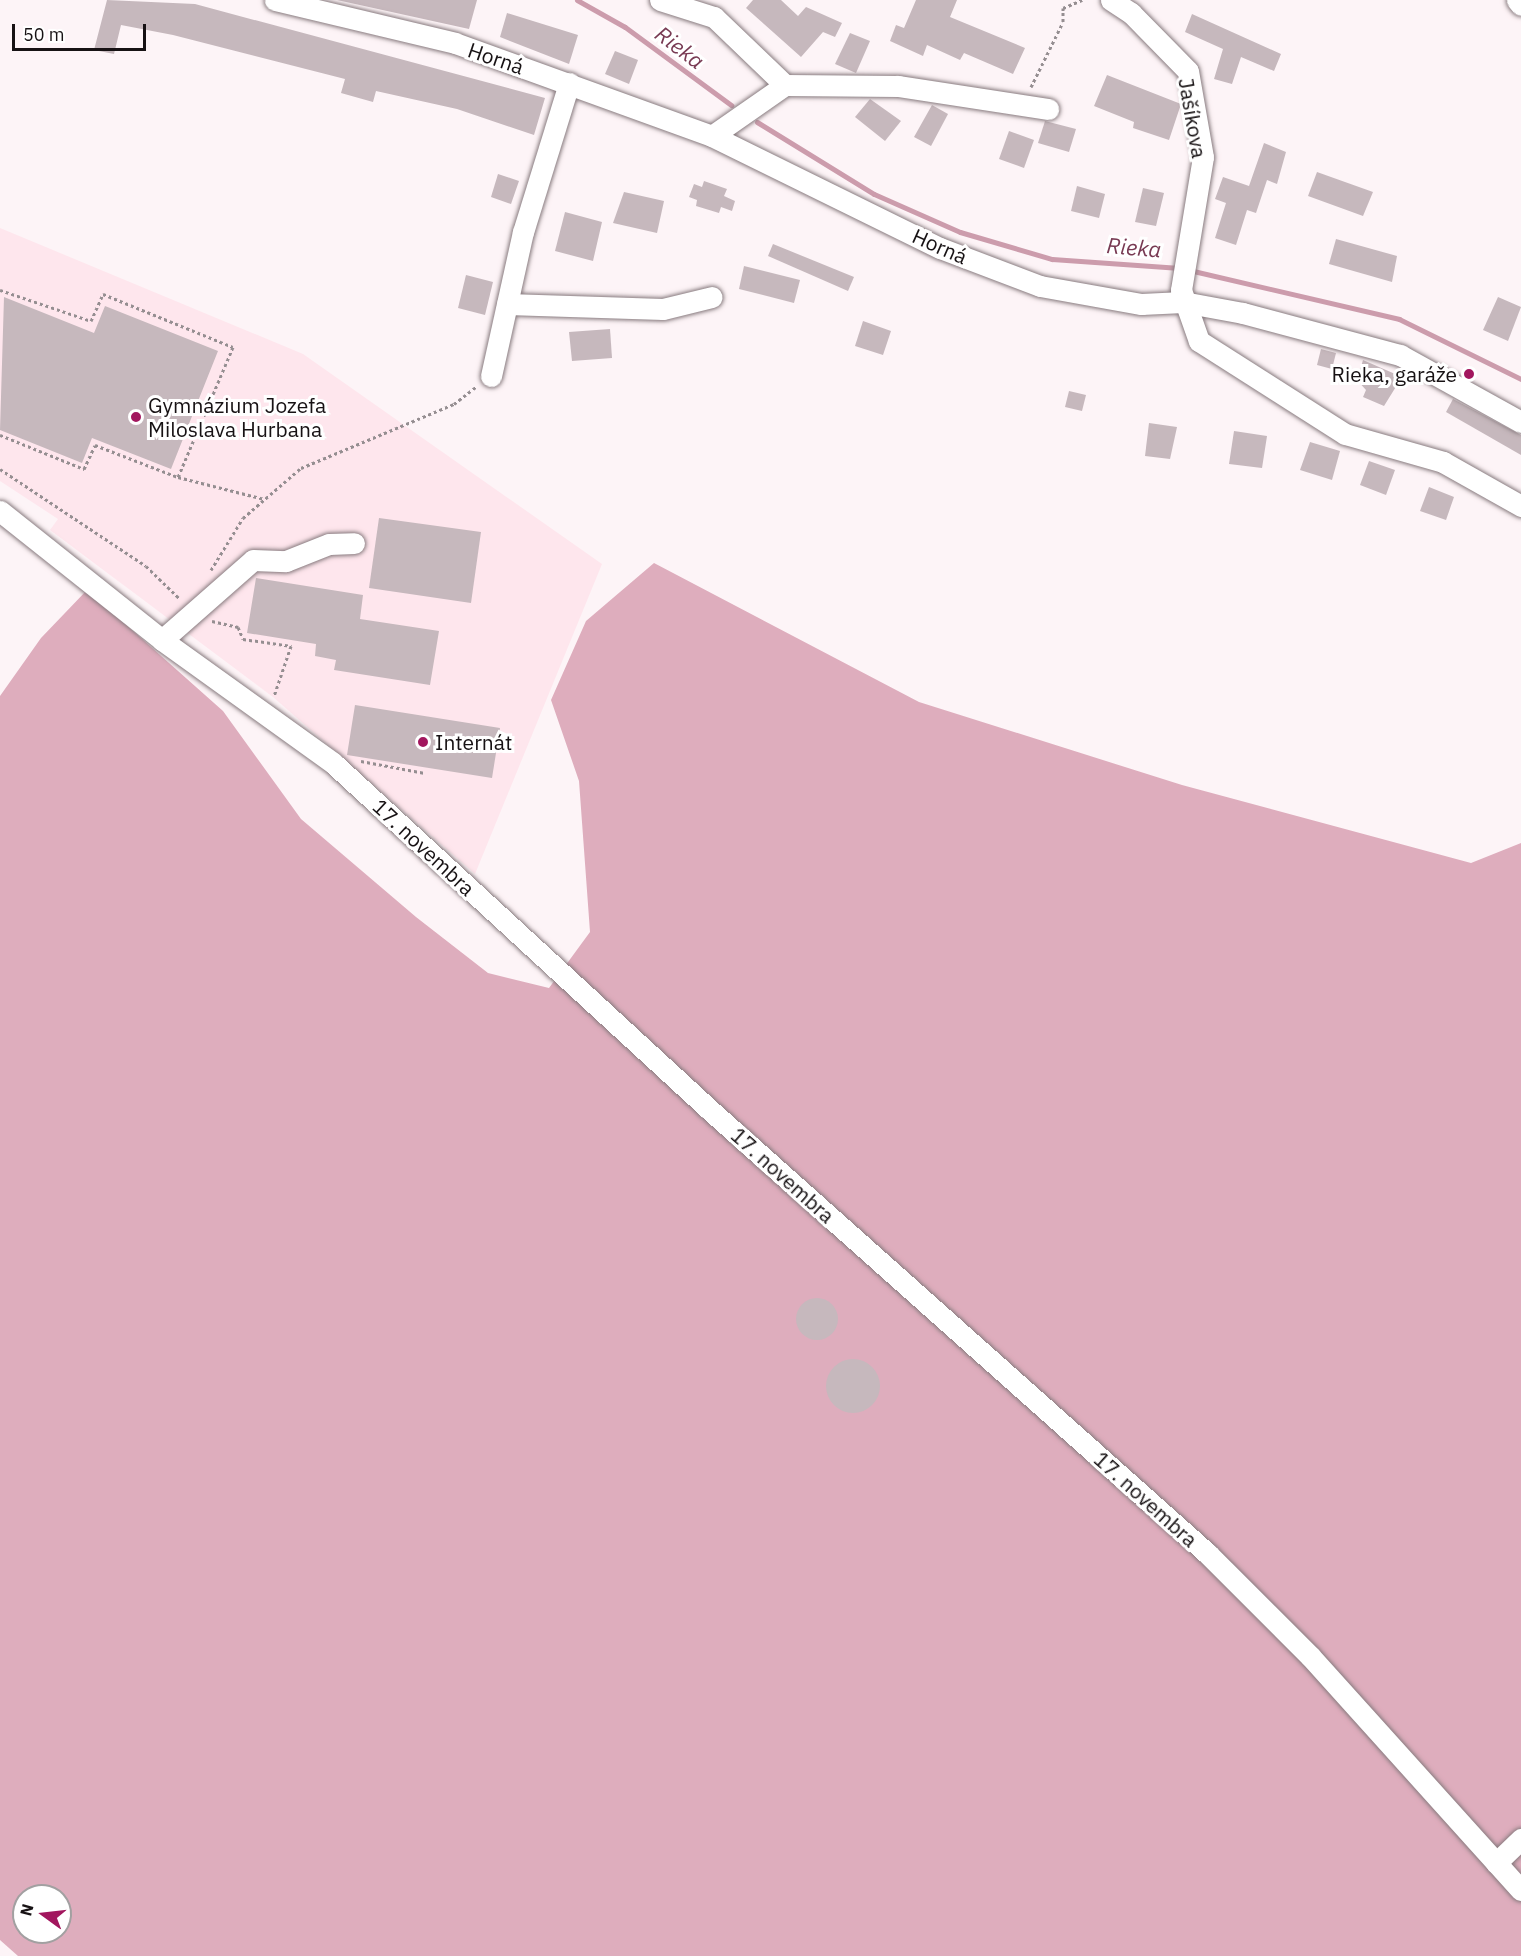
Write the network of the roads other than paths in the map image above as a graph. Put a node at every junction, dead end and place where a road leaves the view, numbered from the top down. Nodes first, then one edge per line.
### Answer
1 (275, 0) edge
2 (660, 0) edge
3 (1111, 0) edge
4 (1517, 0) edge
5 (1521, 5) edge
6 (569, 83) junction
7 (785, 85) junction
8 (1048, 109) dead end
9 (712, 136) junction
10 (1182, 296) junction
11 (712, 297) dead end
12 (507, 304) junction
13 (491, 376) road end
14 (1521, 422) edge
15 (1521, 506) edge
16 (0, 511) edge
17 (354, 543) dead end
18 (162, 640) junction
19 (1521, 1839) edge
20 (1496, 1863) junction
21 (1521, 1890) edge

1 - 6 street, Horná
2 - 7 street
3 - 10 street, Jašíkova
4 - 5 street
6 - 9 street, Horná
6 - 12 street
7 - 8 street
7 - 9 street
9 - 10 street, Horná
10 - 14 street, Horná
10 - 15 street
11 - 12 street
12 - 13 street
16 - 18 street, 17. novembra
17 - 18 street
18 - 20 street, 17. novembra
19 - 20 street
20 - 21 street, 17. novembra

